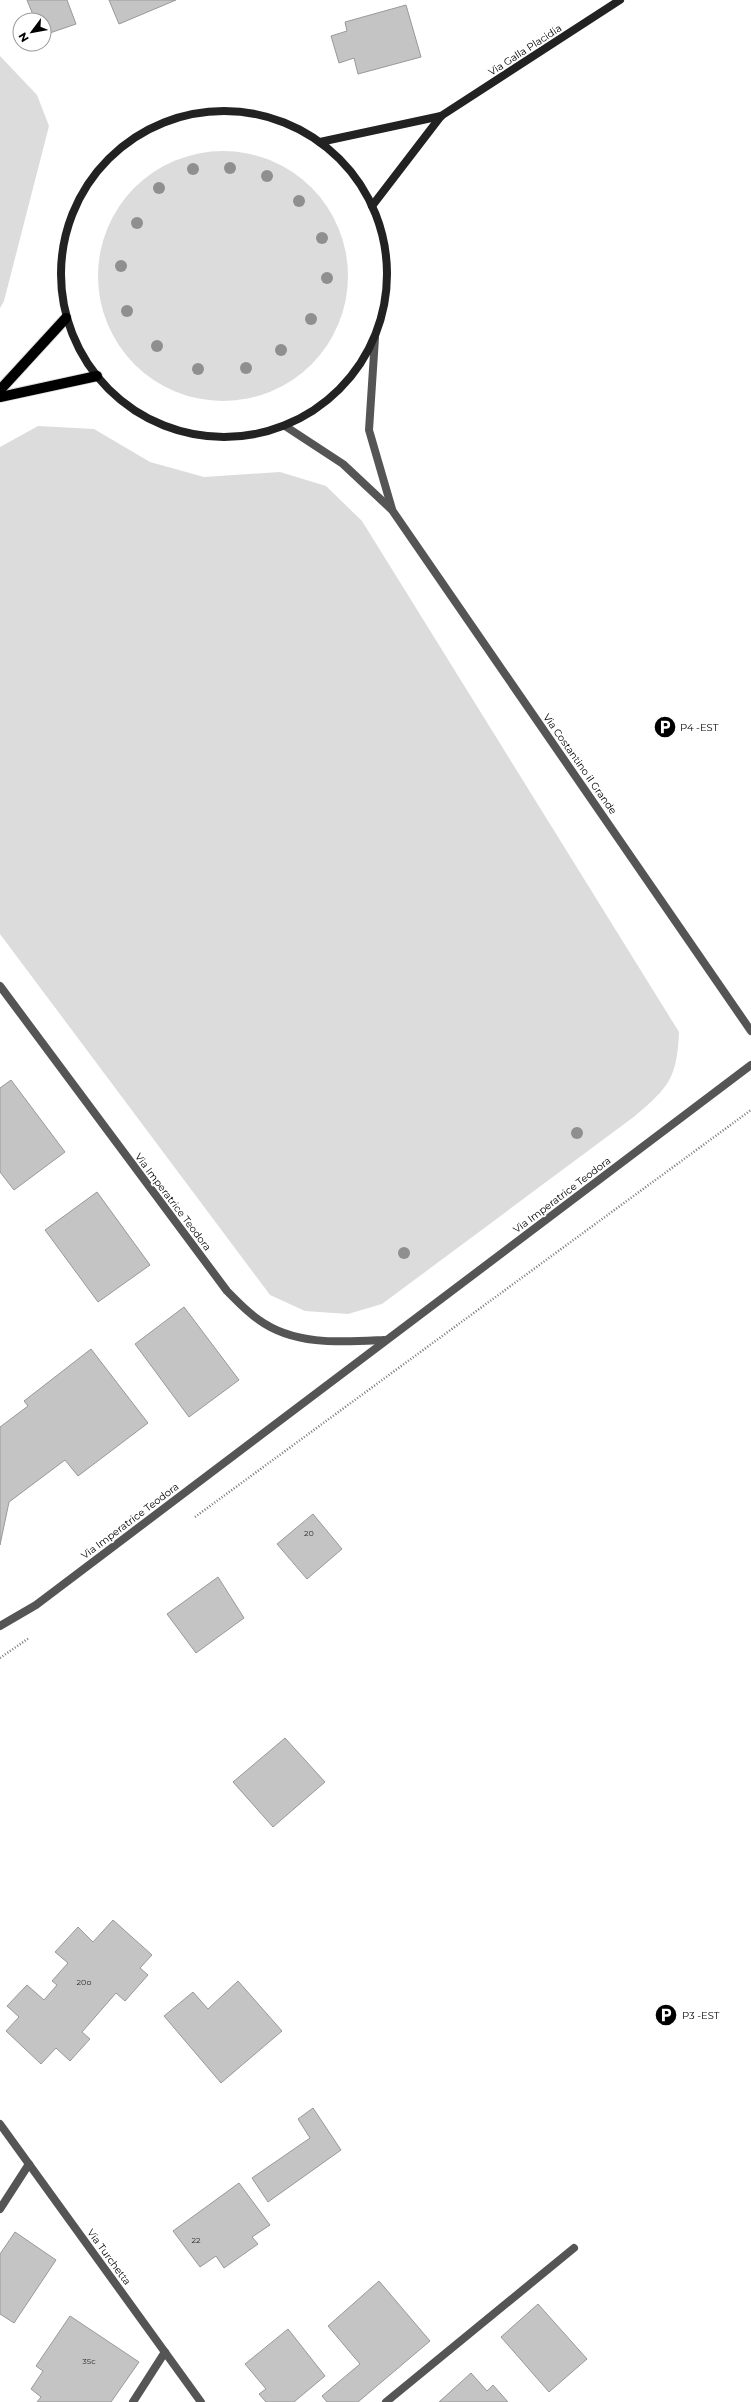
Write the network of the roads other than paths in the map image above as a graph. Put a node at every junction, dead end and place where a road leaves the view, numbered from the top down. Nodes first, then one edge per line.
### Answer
1 (620, 0) edge
2 (441, 116) junction
3 (320, 142) junction
4 (372, 206) junction
5 (66, 318) junction
6 (375, 338) junction
7 (97, 376) junction
8 (0, 390) edge
9 (0, 397) edge
10 (285, 426) junction
11 (392, 510) junction
12 (0, 986) edge
13 (751, 1031) edge
14 (751, 1065) edge
15 (384, 1340) junction
16 (0, 1626) edge
17 (0, 2124) edge
18 (29, 2164) junction
19 (0, 2209) edge
20 (574, 2248) dead end
21 (165, 2352) junction
22 (133, 2402) edge
23 (201, 2402) edge
24 (386, 2402) edge

1 - 2 main road, Via Galla Placidia
2 - 3 main road, Via Galla Placidia
2 - 4 main road, Via Galla Placidia
3 - 4 main road
3 - 5 main road
4 - 6 main road
5 - 7 main road
5 - 8 main road
6 - 10 main road
6 - 11 street, Via Costantino il Grande
7 - 9 main road
7 - 10 main road
10 - 11 street, Via Costantino il Grande
11 - 13 street, Via Costantino il Grande
12 - 15 street, Via Imperatrice Teodora
14 - 15 street, Via Imperatrice Teodora
15 - 16 street, Via Imperatrice Teodora
17 - 18 street, Via Turchetta
18 - 19 street
18 - 21 street, Via Turchetta
20 - 24 street
21 - 22 street
21 - 23 street, Via Turchetta

